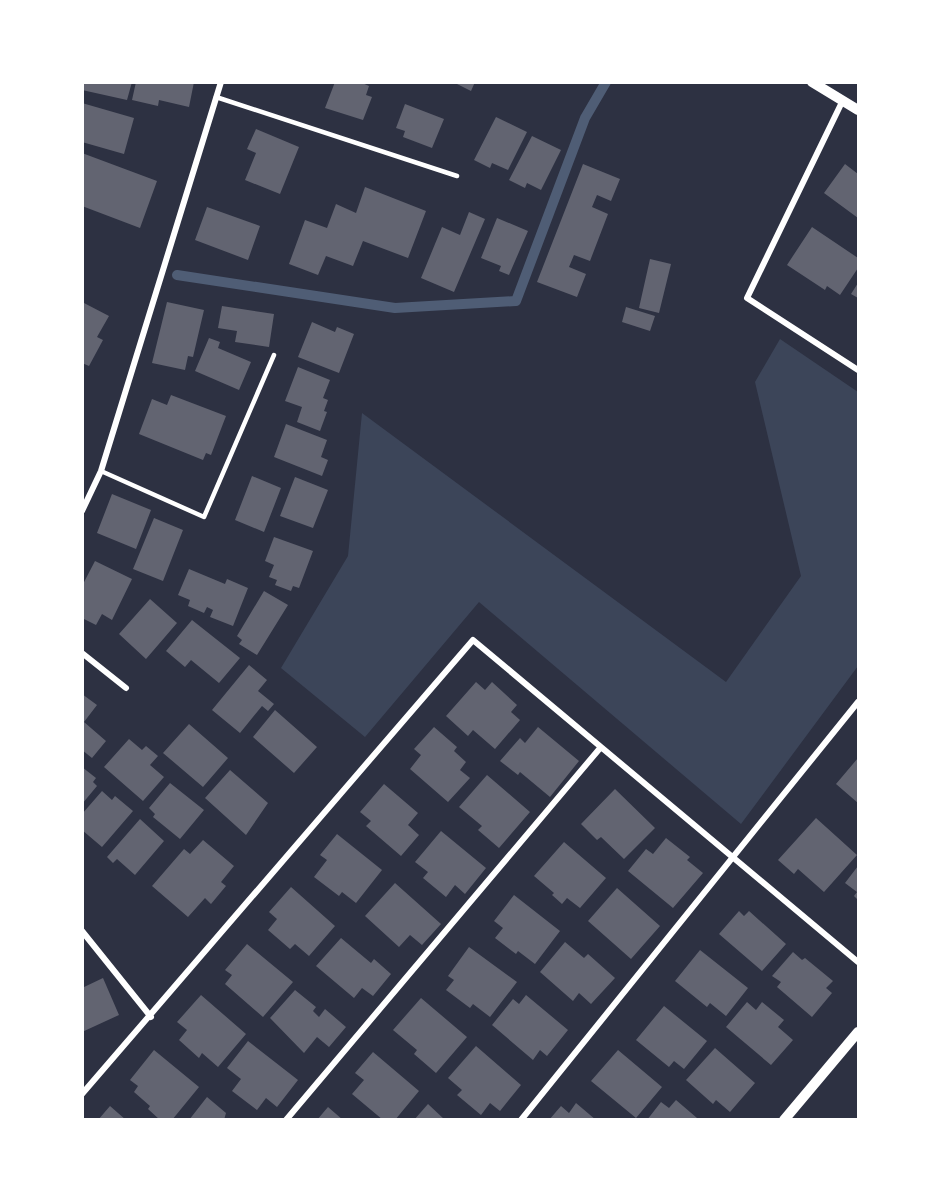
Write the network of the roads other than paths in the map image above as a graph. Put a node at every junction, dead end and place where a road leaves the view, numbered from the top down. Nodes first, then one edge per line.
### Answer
1 (221, 82) edge
2 (812, 82) edge
3 (832, 87) edge
4 (216, 97) junction
5 (843, 100) junction
6 (858, 110) edge
7 (457, 176) dead end
8 (274, 355) dead end
9 (858, 370) edge
10 (100, 471) junction
11 (82, 511) edge
12 (82, 653) edge
13 (126, 688) dead end
14 (858, 702) edge
15 (601, 747) junction
16 (733, 855) junction
17 (82, 931) edge
18 (858, 962) edge
19 (151, 1017) junction
20 (858, 1032) edge
21 (82, 1094) edge
22 (286, 1119) edge
23 (521, 1119) edge
24 (784, 1119) edge

1 - 4 street
2 - 3 street
3 - 5 street
4 - 7 lane
4 - 10 street
5 - 6 street
5 - 9 street
8 - 10 lane
10 - 11 street
12 - 13 street
14 - 16 street
15 - 16 street
15 - 19 street
15 - 22 street
16 - 18 street
16 - 23 street
17 - 19 street
19 - 21 street
20 - 24 street

